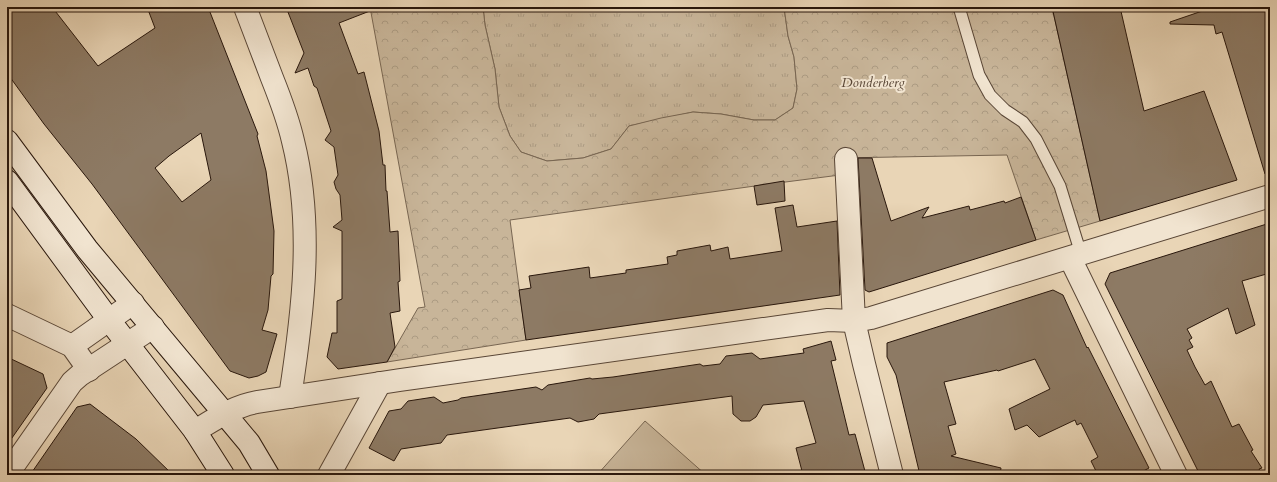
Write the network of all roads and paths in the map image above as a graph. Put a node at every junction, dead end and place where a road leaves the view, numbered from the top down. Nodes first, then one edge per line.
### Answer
1 (245, 7) edge
2 (960, 7) edge
3 (7, 141) edge
4 (846, 159) dead end
5 (7, 182) edge
6 (1270, 196) edge
7 (1076, 256) junction
8 (133, 304) junction
9 (7, 315) edge
10 (109, 320) junction
11 (854, 321) junction
12 (153, 327) junction
13 (127, 344) junction
14 (72, 346) junction
15 (93, 367) junction
16 (380, 383) junction
17 (290, 397) junction
18 (223, 414) junction
19 (195, 431) junction
20 (7, 475) edge
21 (223, 475) edge
22 (268, 475) edge
23 (329, 475) edge
24 (892, 475) edge
25 (1176, 475) edge

1 - 17 street
2 - 7 lane
3 - 8 street
4 - 11 street
5 - 10 street
6 - 7 street
7 - 11 street
7 - 25 street
8 - 10 street
8 - 12 street
9 - 14 street
10 - 13 street
10 - 14 street
11 - 16 street
11 - 24 street
12 - 13 street
12 - 18 street
13 - 15 street
13 - 19 street
14 - 15 street
15 - 20 street
16 - 17 street
16 - 23 street
17 - 18 street
18 - 19 street
18 - 22 street
19 - 21 street

